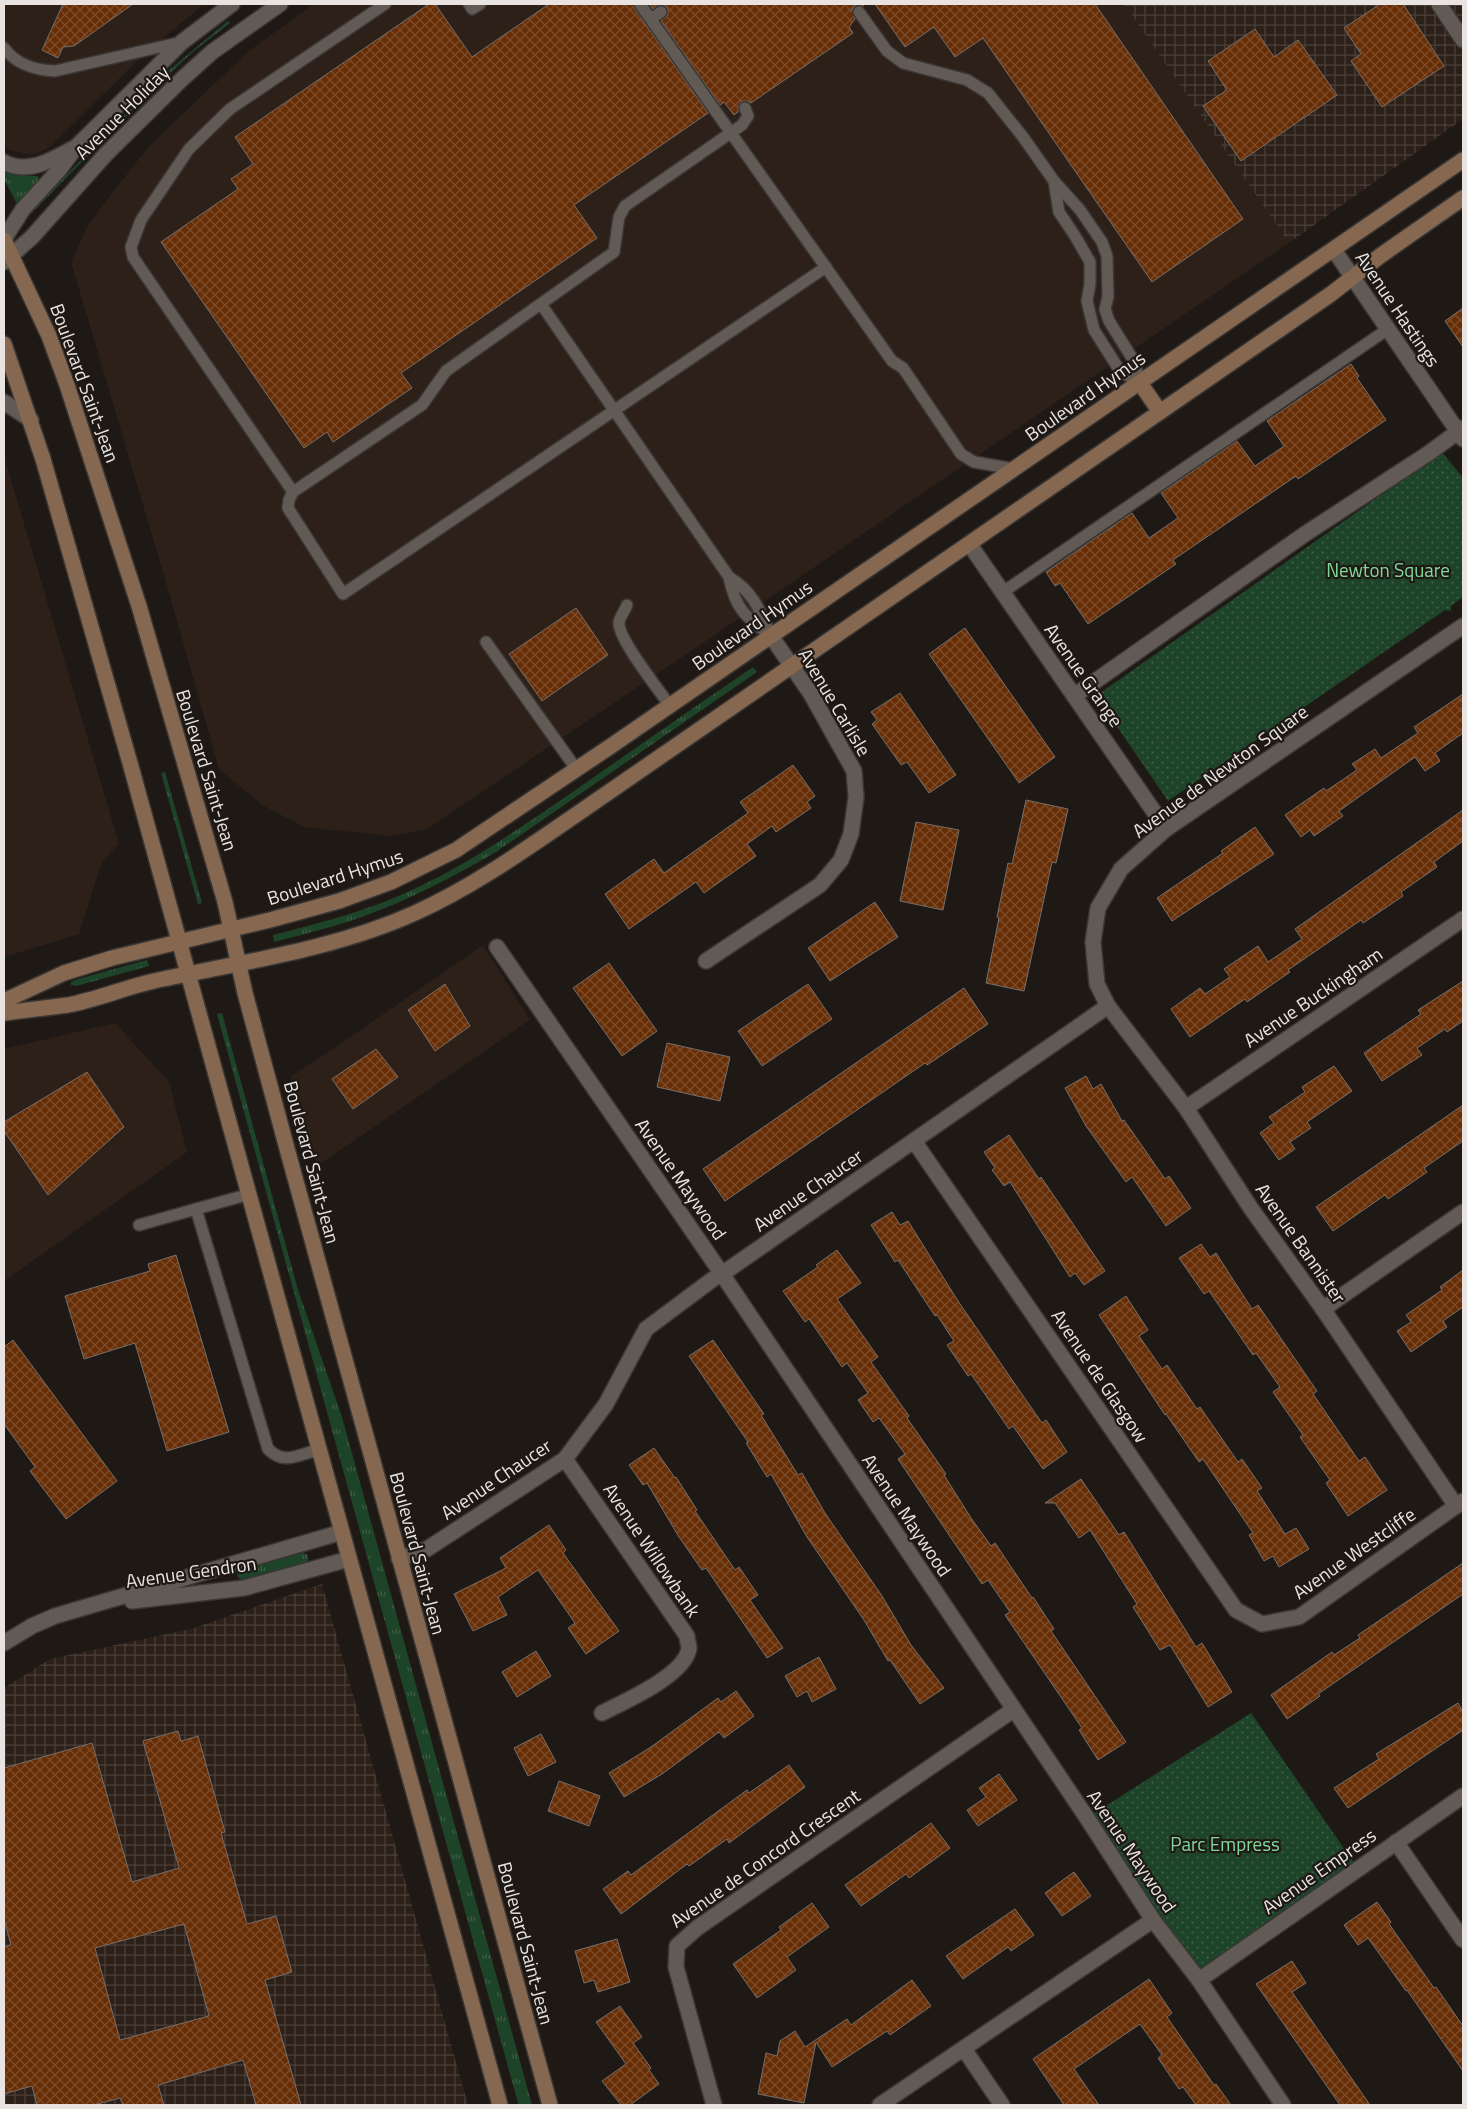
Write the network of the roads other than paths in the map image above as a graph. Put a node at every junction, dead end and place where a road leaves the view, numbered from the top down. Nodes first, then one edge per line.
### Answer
1 (230, 4) edge
2 (280, 4) edge
3 (385, 4) edge
4 (468, 4) edge
5 (480, 4) edge
6 (640, 4) edge
7 (1439, 4) edge
8 (661, 12) dead end
9 (859, 12) dead end
10 (651, 19) junction
11 (1463, 40) edge
12 (182, 42) junction
13 (4, 48) edge
14 (745, 108) dead end
15 (731, 134) junction
16 (76, 147) junction
17 (1463, 160) edge
18 (4, 162) edge
19 (1054, 181) junction
20 (1463, 198) edge
21 (4, 240) edge
22 (1334, 250) junction
23 (8, 258) edge
24 (826, 267) junction
25 (1352, 277) junction
26 (542, 304) junction
27 (1388, 329) junction
28 (4, 344) edge
29 (1140, 383) junction
30 (4, 402) edge
31 (615, 409) junction
32 (1160, 412) junction
33 (31, 420) junction
34 (1462, 433) edge
35 (1014, 469) junction
36 (293, 492) junction
37 (970, 545) junction
38 (1002, 592) junction
39 (628, 604) dead end
40 (1463, 626) edge
41 (770, 636) junction
42 (486, 642) dead end
43 (791, 666) junction
44 (1074, 696) junction
45 (670, 706) junction
46 (577, 770) junction
47 (1166, 829) junction
48 (1463, 919) edge
49 (231, 929) junction
50 (179, 940) junction
51 (497, 946) dead end
52 (706, 961) dead end
53 (239, 964) junction
54 (188, 974) junction
55 (4, 1001) edge
56 (1108, 1006) junction
57 (4, 1013) edge
58 (1186, 1108) junction
59 (914, 1141) junction
60 (250, 1194) junction
61 (196, 1209) junction
62 (1463, 1212) edge
63 (139, 1225) dead end
64 (722, 1274) junction
65 (1323, 1309) junction
66 (319, 1450) junction
67 (565, 1459) junction
68 (1460, 1503) edge
69 (342, 1532) junction
70 (349, 1559) junction
71 (399, 1559) junction
72 (96, 1606) junction
73 (1262, 1624) joint
74 (4, 1643) edge
75 (1013, 1710) junction
76 (602, 1713) dead end
77 (1463, 1796) edge
78 (1396, 1842) junction
79 (1153, 1920) junction
80 (1463, 1940) edge
81 (1199, 1980) junction
82 (964, 2049) junction
83 (500, 2105) edge
84 (550, 2105) edge
85 (714, 2105) edge
86 (880, 2105) edge
87 (1002, 2105) edge
88 (1283, 2105) edge

1 - 12 street, Avenue Holiday
2 - 23 street, Avenue Holiday
3 - 36 lane
4 - 5 lane
6 - 10 lane
7 - 11 street
8 - 10 lane
9 - 19 lane
10 - 15 lane
12 - 13 lane
12 - 16 street, Avenue Holiday
14 - 15 lane
15 - 24 lane
15 - 26 lane
16 - 18 street
16 - 21 street, Avenue Holiday
17 - 22 main road, Boulevard Hymus
19 - 29 lane
19 - 29 lane
20 - 25 main road
21 - 23 main road, Boulevard Saint-Jean
22 - 25 street, Avenue Hastings
22 - 29 main road, Boulevard Hymus
23 - 49 main road, Boulevard Saint-Jean
24 - 31 lane
24 - 35 lane
25 - 27 street, Avenue Hastings
25 - 32 main road
26 - 31 lane
26 - 36 lane
27 - 34 street, Avenue Hastings
27 - 38 lane
28 - 33 main road
29 - 32 main road
29 - 35 main road, Boulevard Hymus
30 - 33 street
31 - 36 lane
31 - 41 lane
32 - 37 main road
33 - 50 main road
34 - 44 street
35 - 41 main road, Boulevard Hymus
37 - 38 street, Avenue Grange
37 - 43 main road
38 - 44 street, Avenue Grange
39 - 45 lane
40 - 47 street, Avenue de Newton Square
41 - 43 street, Avenue Carlisle
41 - 45 main road, Boulevard Hymus
42 - 46 lane
43 - 52 street, Avenue Carlisle
43 - 53 main road
44 - 47 street, Avenue Grange
45 - 46 main road, Boulevard Hymus
46 - 49 main road, Boulevard Hymus
47 - 56 street, Avenue de Newton Square
48 - 58 street, Avenue Buckingham
49 - 50 main road, Boulevard Hymus
49 - 53 main road, Boulevard Saint-Jean
50 - 54 main road
50 - 55 main road, Boulevard Hymus
51 - 64 street, Avenue Maywood
53 - 54 main road
53 - 71 main road, Boulevard Saint-Jean
54 - 57 main road
54 - 60 main road
56 - 58 street, Avenue Bannister
56 - 59 street, Avenue Chaucer
58 - 65 street, Avenue Bannister
59 - 64 street, Avenue Chaucer
59 - 73 street, Avenue de Glasgow
60 - 61 lane
60 - 66 main road
61 - 63 lane
61 - 66 lane
62 - 65 street
64 - 67 street, Avenue Chaucer
64 - 75 street, Avenue Maywood
65 - 68 street, Avenue Bannister
66 - 69 main road
67 - 71 street, Avenue Chaucer
67 - 76 street, Avenue Willowbank
68 - 73 street, Avenue Westcliffe
69 - 70 main road
69 - 72 street, Avenue Gendron
70 - 72 street, Avenue Gendron
70 - 83 main road
71 - 84 main road, Boulevard Saint-Jean
72 - 74 street, Avenue Gendron
75 - 79 street, Avenue Maywood
75 - 85 street, Avenue de Concord Crescent
77 - 78 street, Avenue Empress
78 - 80 street
78 - 81 street, Avenue Empress
79 - 81 street, Avenue Maywood
79 - 82 street
81 - 88 street, Avenue Maywood
82 - 86 street
82 - 87 street

